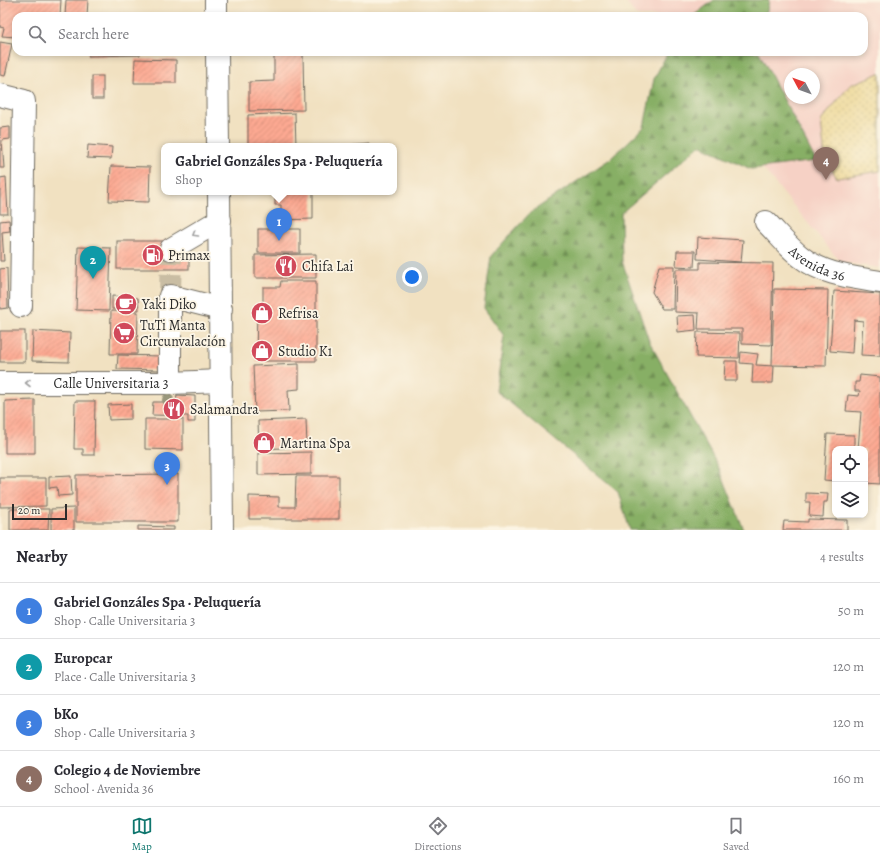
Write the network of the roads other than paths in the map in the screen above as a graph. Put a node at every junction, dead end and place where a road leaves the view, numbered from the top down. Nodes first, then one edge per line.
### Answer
1 (217, 56) edge
2 (0, 95) edge
3 (218, 143) edge
4 (219, 195) edge
5 (220, 220) junction
6 (766, 222) dead end
7 (171, 248) dead end
8 (880, 282) edge
9 (21, 306) dead end
10 (222, 309) junction
11 (221, 381) junction
12 (170, 383) junction
13 (0, 384) edge
14 (222, 530) edge

1 - 3 street
2 - 9 street
4 - 5 street
5 -> 7 street
5 - 10 street
6 - 8 street, Avenida 36
10 - 11 street
10 - 12 street
11 - 12 street, Calle Universitaria 3
11 - 14 street
12 -> 13 street, Calle Universitaria 3

